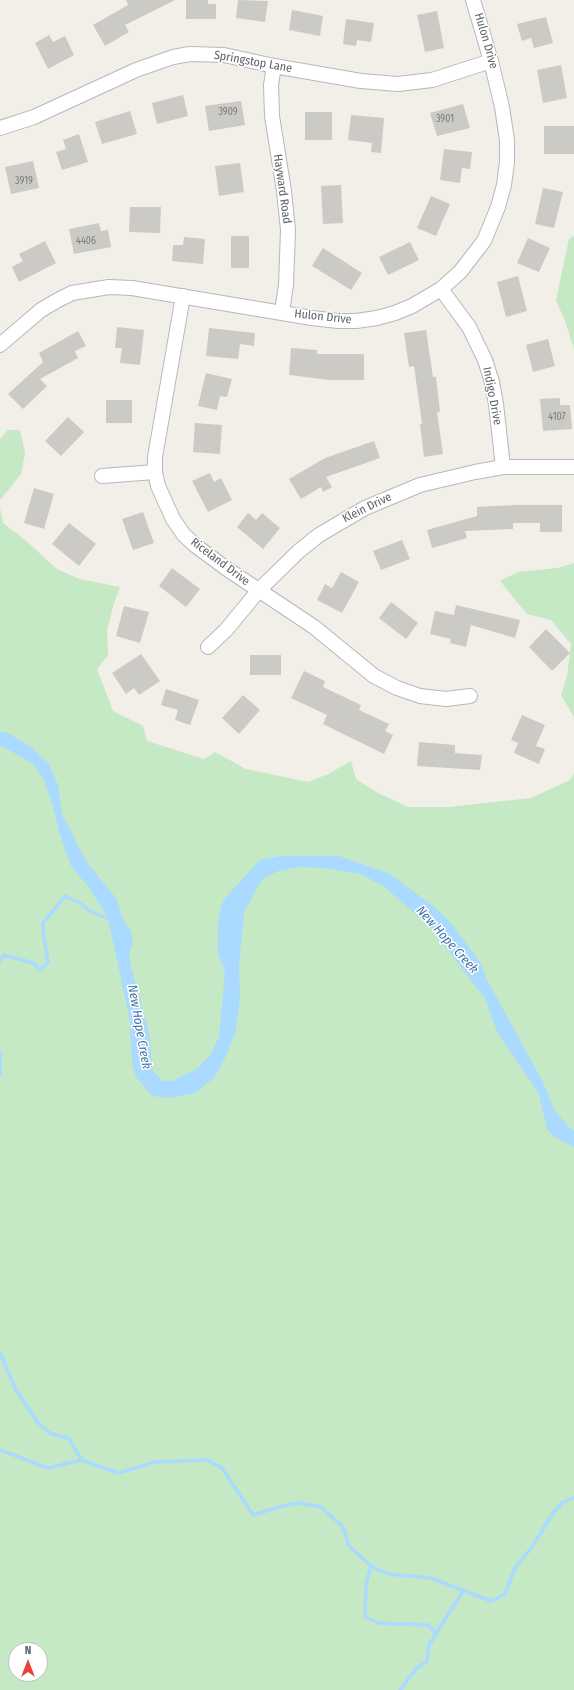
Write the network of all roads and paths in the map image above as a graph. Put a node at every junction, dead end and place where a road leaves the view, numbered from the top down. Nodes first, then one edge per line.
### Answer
1 (473, 0) edge
2 (491, 61) junction
3 (274, 66) junction
4 (0, 128) edge
5 (441, 289) junction
6 (182, 296) junction
7 (282, 312) junction
8 (0, 345) edge
9 (503, 467) junction
10 (574, 467) edge
11 (155, 472) junction
12 (102, 476) dead end
13 (259, 590) junction
14 (208, 647) dead end
15 (470, 696) dead end

1 - 2 street, Hulon Drive
2 - 3 street, Springstop Lane
2 - 5 street, Hulon Drive
3 - 4 street, Springstop Lane
3 - 7 street, Hayward Road
5 - 7 street, Hulon Drive
5 - 9 street, Indigo Drive
6 - 7 street, Hulon Drive
6 - 8 street, Hulon Drive
6 - 11 street, Riceland Drive
9 - 10 street, Klein Drive
9 - 13 street, Klein Drive
11 - 12 street
11 - 13 street, Riceland Drive
13 - 14 street, Klein Drive
13 - 15 street, Riceland Drive

